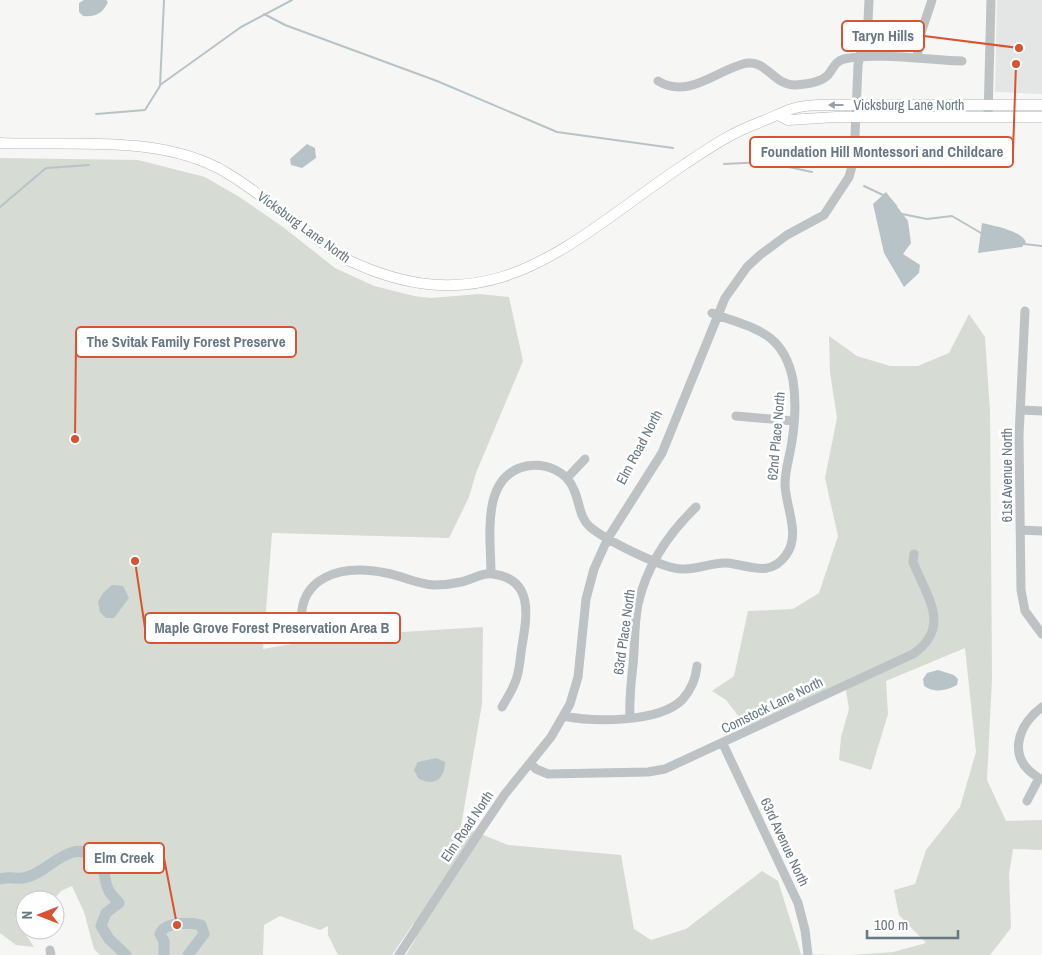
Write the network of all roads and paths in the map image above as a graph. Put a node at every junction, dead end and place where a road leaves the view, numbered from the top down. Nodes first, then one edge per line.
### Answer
1 (869, 0) edge
2 (932, 0) edge
3 (991, 0) edge
4 (859, 58) junction
5 (917, 58) junction
6 (962, 61) dead end
7 (658, 81) dead end
8 (856, 105) junction
9 (1042, 105) edge
10 (988, 111) junction
11 (778, 115) junction
12 (1042, 117) edge
13 (857, 118) junction
14 (0, 143) edge
15 (1025, 311) dead end
16 (714, 314) junction
17 (1022, 410) junction
18 (1042, 411) edge
19 (736, 416) dead end
20 (794, 421) junction
21 (585, 459) dead end
22 (567, 478) junction
23 (696, 507) dead end
24 (1020, 530) junction
25 (1042, 530) edge
26 (605, 536) junction
27 (914, 554) dead end
28 (654, 561) junction
29 (491, 573) junction
30 (302, 630) dead end
31 (1042, 634) edge
32 (698, 666) dead end
33 (502, 706) dead end
34 (1042, 707) edge
35 (563, 716) junction
36 (630, 718) junction
37 (723, 744) junction
38 (531, 764) junction
39 (1040, 779) edge
40 (1027, 801) dead end
41 (399, 955) edge
42 (808, 955) edge

1 - 4 street, Elm Road North
2 - 5 street
3 - 10 street
4 - 5 street
4 - 7 street
4 - 8 street, Elm Road North
5 - 6 street
8 - 10 main road, Vicksburg Lane North
8 -> 11 main road, Vicksburg Lane North
8 - 13 street, Elm Road North
9 - 10 main road, Vicksburg Lane North
10 - 12 main road, Vicksburg Lane North
10 - 13 main road, Vicksburg Lane North
11 - 13 main road, Vicksburg Lane North
11 - 14 main road, Vicksburg Lane North
13 - 16 street, Elm Road North
15 - 17 street, 61st Avenue North
16 - 20 street, 62nd Place North
16 - 26 street, Elm Road North
17 - 18 street
17 - 24 street, 61st Avenue North
19 - 20 street
20 - 28 street, 62nd Place North
21 - 22 street
22 - 26 street
22 - 29 street
23 - 28 street, 63rd Place North
24 - 25 street
24 - 31 street, 61st Avenue North
26 - 28 street
26 - 35 street, Elm Road North
27 - 37 street, Comstock Lane North
28 - 36 street, 63rd Place North
29 - 30 street
29 - 33 street
32 - 36 street
34 - 39 street
35 - 36 street
35 - 38 street, Elm Road North
37 - 38 street, Comstock Lane North
37 - 42 street, 63rd Avenue North
38 - 41 street, Elm Road North
39 - 40 street

